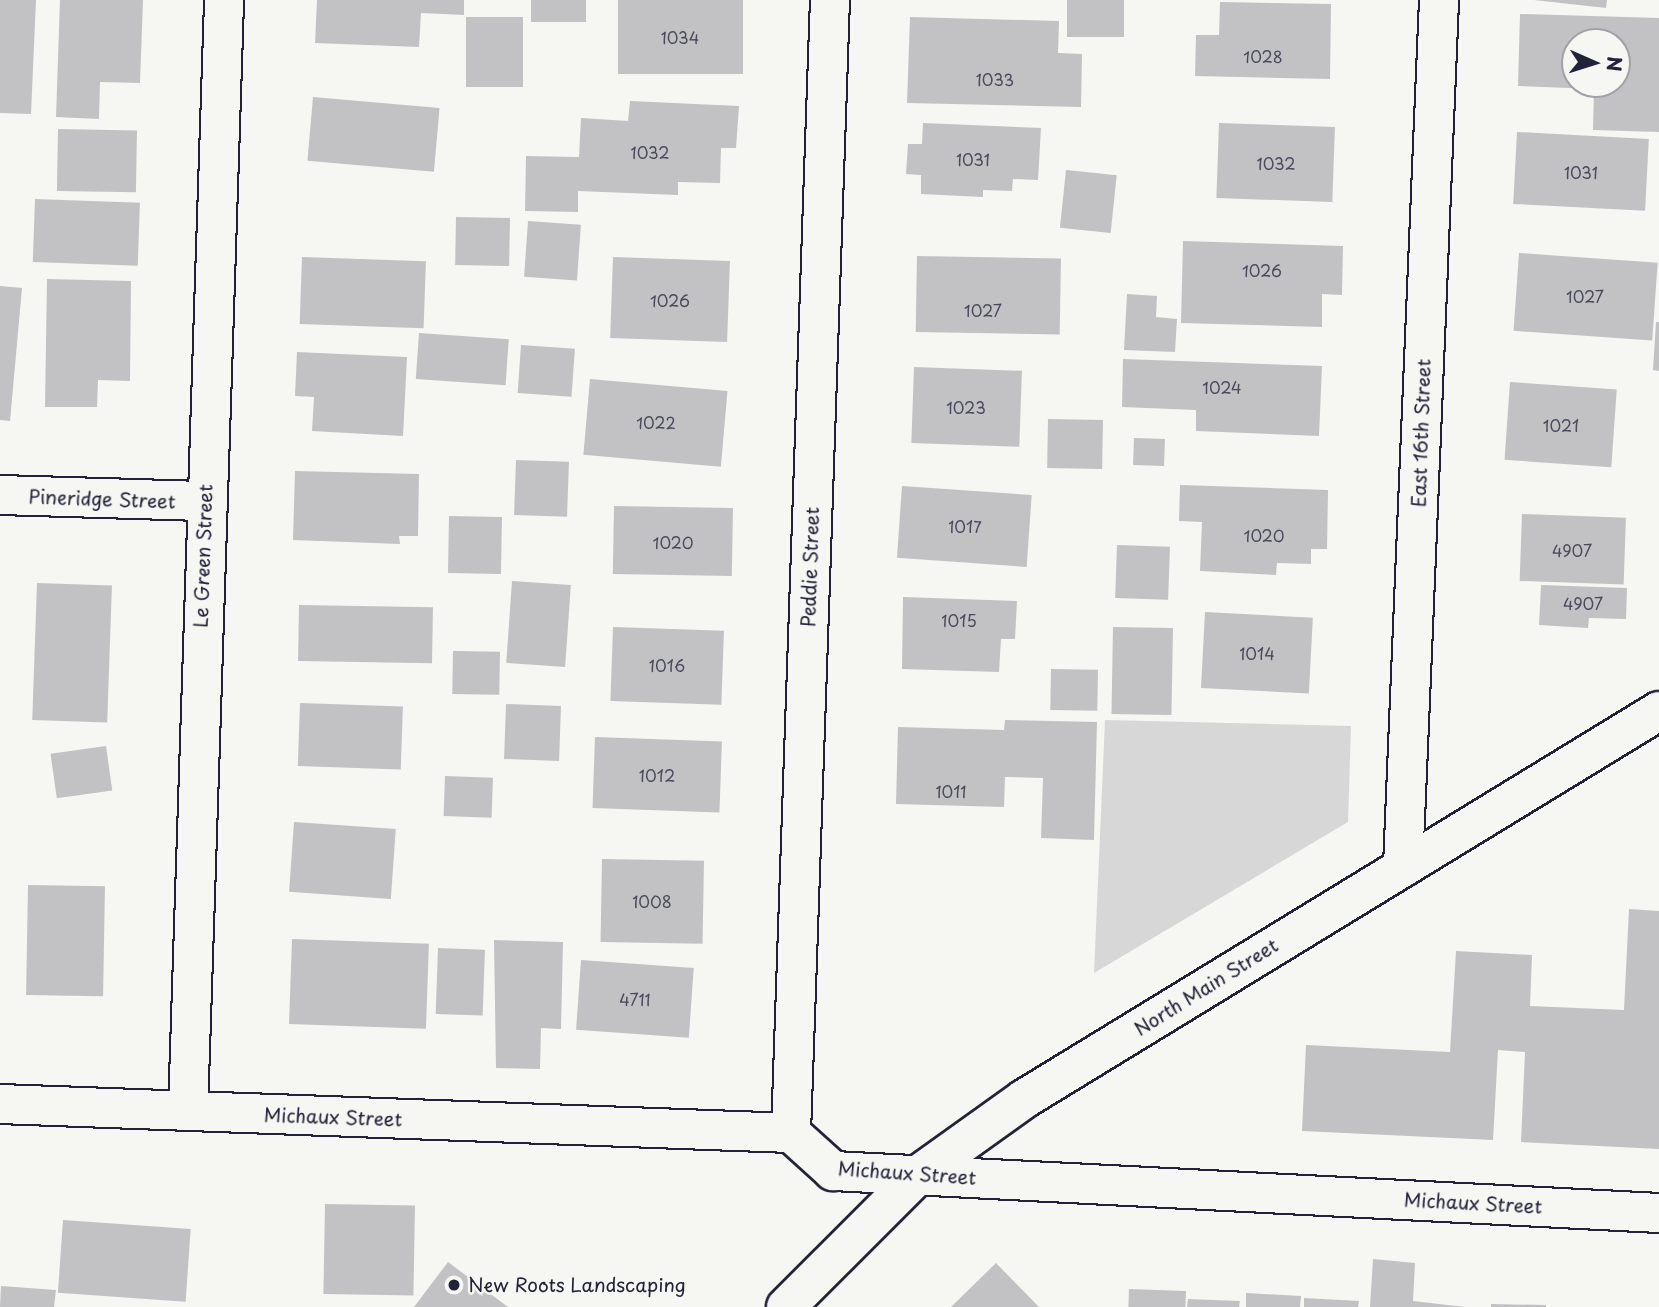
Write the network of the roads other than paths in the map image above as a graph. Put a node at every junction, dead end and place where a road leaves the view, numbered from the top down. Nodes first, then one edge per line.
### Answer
1 (224, 0) edge
2 (830, 0) edge
3 (1439, 0) edge
4 (0, 495) edge
5 (204, 501) junction
6 (1659, 711) edge
7 (1403, 867) junction
8 (0, 1104) edge
9 (188, 1111) junction
10 (791, 1133) junction
11 (918, 1175) junction
12 (1659, 1213) edge
13 (786, 1307) edge

1 - 5 street, Le Green Street
2 - 10 street, Peddie Street
3 - 7 street, East 16th Street
4 - 5 street, Pineridge Street
5 - 9 street, Le Green Street
6 - 7 street, North Main Street
7 - 11 street, North Main Street
8 - 9 street, Michaux Street
9 - 10 street, Michaux Street
10 - 11 street, Michaux Street
11 - 12 street, Michaux Street
11 - 13 street, North Main Street

